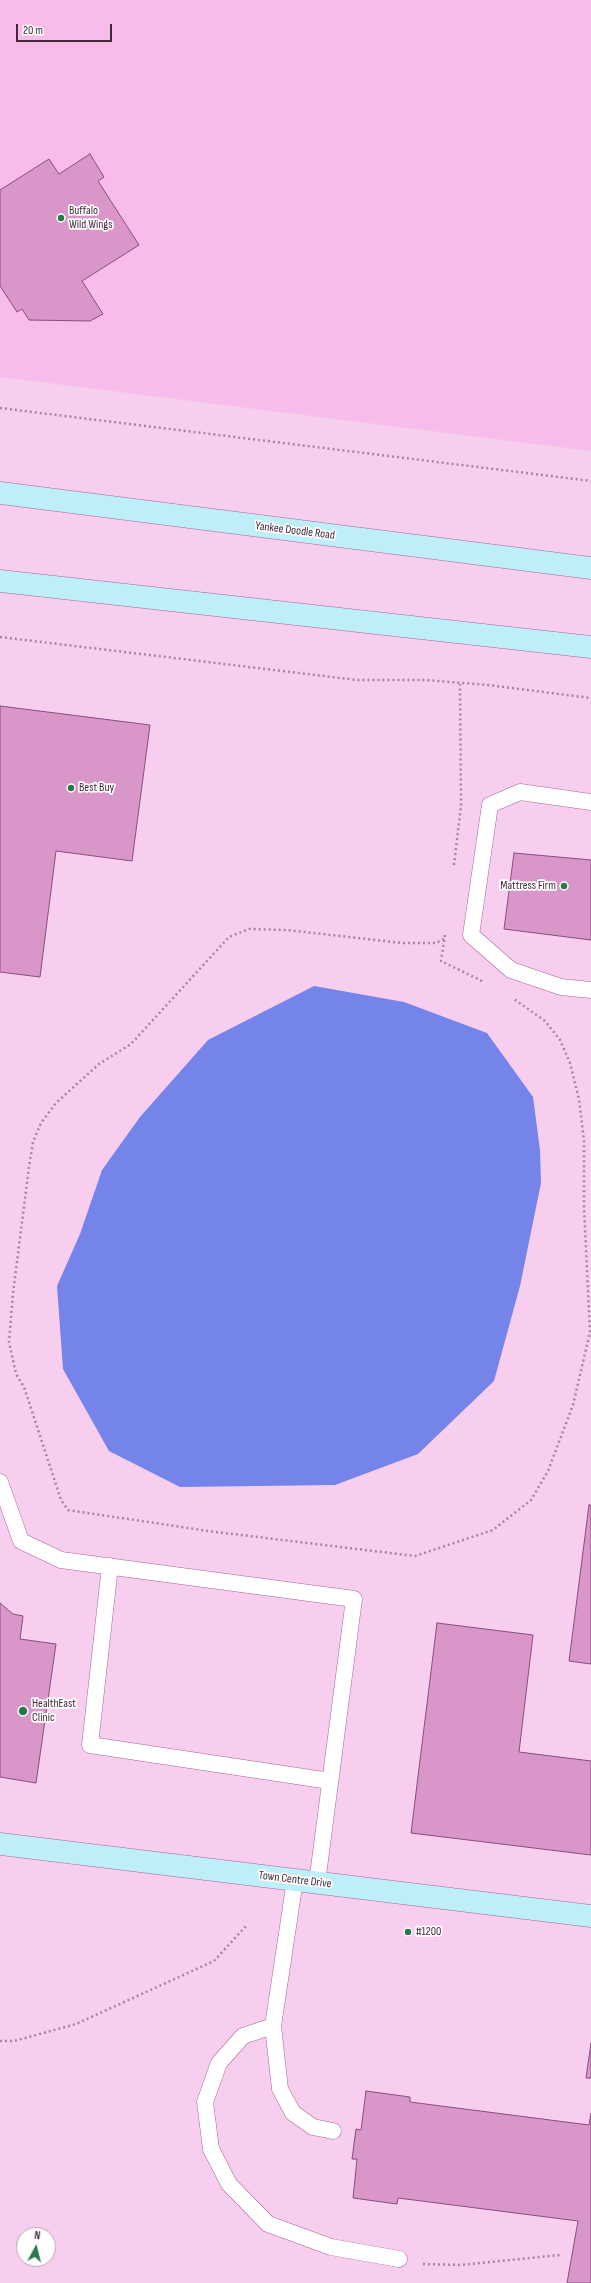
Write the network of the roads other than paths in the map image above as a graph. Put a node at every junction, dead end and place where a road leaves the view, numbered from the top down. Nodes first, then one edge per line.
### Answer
1 (0, 494) edge
2 (0, 498) edge
3 (47, 499) junction
4 (591, 568) edge
5 (0, 581) edge
6 (591, 647) edge
7 (591, 802) edge
8 (591, 990) edge
9 (0, 1482) edge
10 (110, 1566) junction
11 (330, 1781) junction
12 (0, 1844) edge
13 (295, 1880) junction
14 (317, 1883) junction
15 (591, 1916) edge
16 (273, 2026) junction
17 (333, 2131) dead end
18 (399, 2259) road end

1 - 3 main road, Yankee Doodle Road
2 - 3 main road
3 - 4 main road, Yankee Doodle Road
5 - 6 main road
7 - 8 lane
9 - 10 lane
10 - 11 lane
10 - 11 lane
11 - 14 lane
12 - 13 main road, Town Centre Drive
13 - 14 main road, Town Centre Drive
13 - 16 lane
14 - 15 main road, Town Centre Drive
16 - 17 lane
16 - 18 lane

